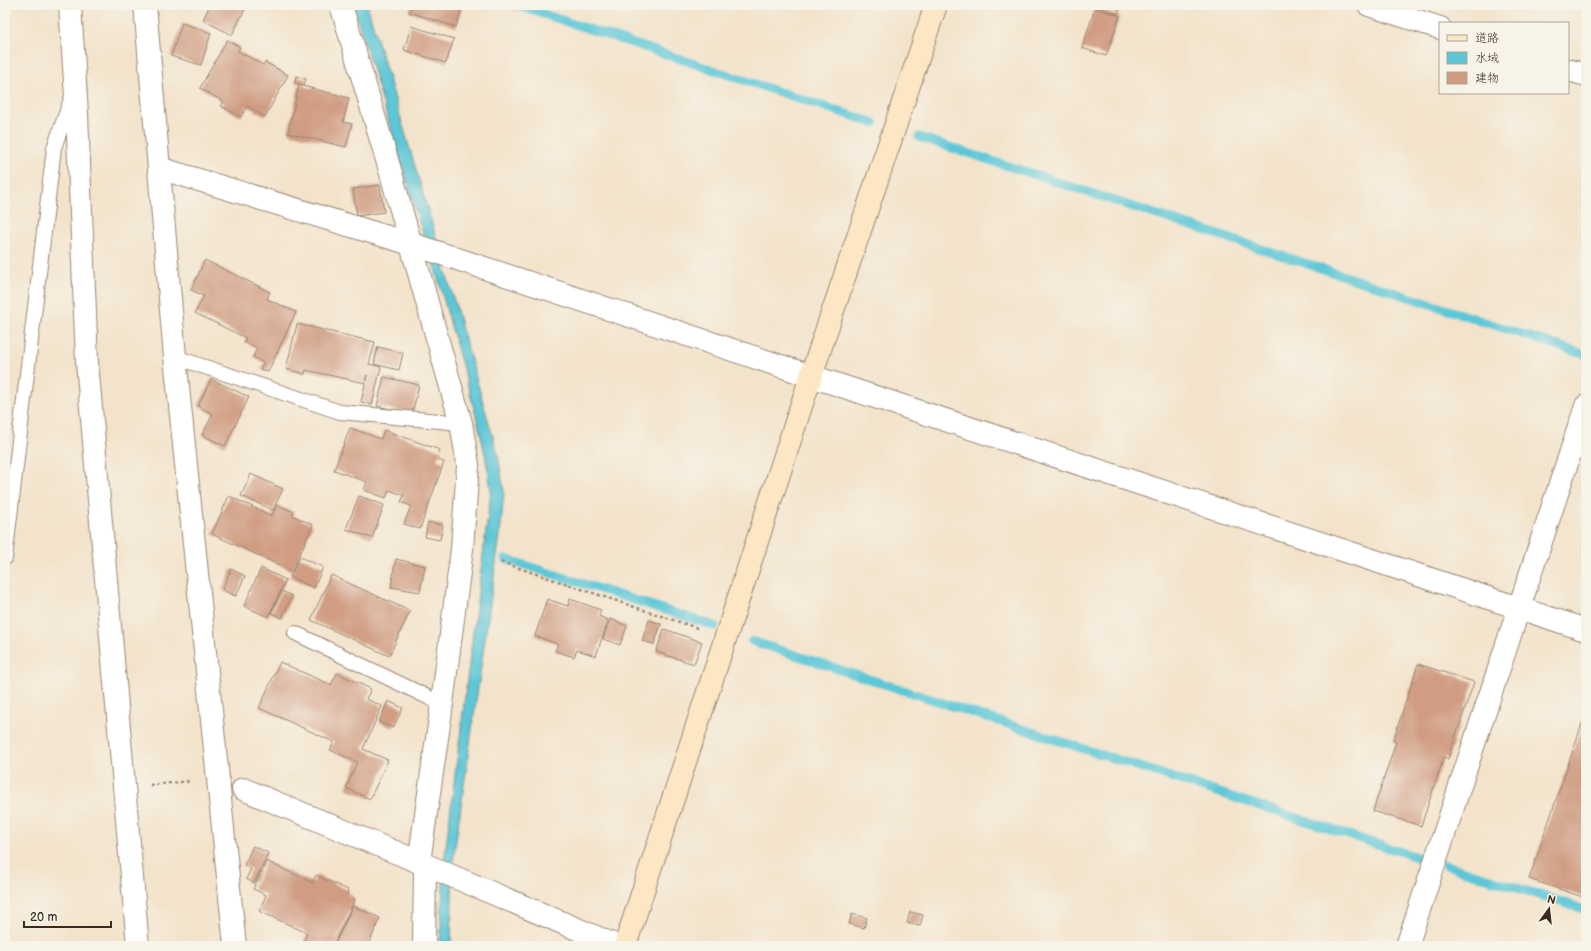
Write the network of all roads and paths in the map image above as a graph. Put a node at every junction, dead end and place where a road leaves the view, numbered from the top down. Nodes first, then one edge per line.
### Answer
1 (70, 5) edge
2 (145, 5) edge
3 (341, 5) edge
4 (936, 5) edge
5 (1369, 5) edge
6 (1439, 28) edge
7 (1569, 70) edge
8 (1586, 76) edge
9 (75, 88) junction
10 (159, 168) junction
11 (416, 245) junction
12 (175, 357) junction
13 (811, 376) junction
14 (1586, 406) edge
15 (461, 423) junction
16 (5, 558) edge
17 (501, 562) dead end
18 (1519, 608) junction
19 (1586, 630) edge
20 (295, 633) dead end
21 (726, 637) junction
22 (442, 704) junction
23 (218, 778) junction
24 (125, 788) junction
25 (243, 789) dead end
26 (426, 865) junction
27 (138, 946) edge
28 (235, 946) edge
29 (424, 946) edge
30 (616, 946) edge
31 (625, 946) edge
32 (1407, 946) edge

1 - 9 street
2 - 10 street
3 - 11 street
4 - 13 street
5 - 6 street
7 - 8 street
9 - 16 lane
9 - 24 street
10 - 11 street
10 - 12 street
11 - 13 street
11 - 15 street
12 - 15 lane
12 - 23 street
13 - 18 street
13 - 21 street
14 - 18 street
15 - 22 street
17 - 21 path
18 - 19 street
18 - 32 street
20 - 22 lane
21 - 31 street
22 - 26 street
23 - 24 path
23 - 28 street
24 - 27 street
25 - 26 street
26 - 29 street
26 - 30 street

